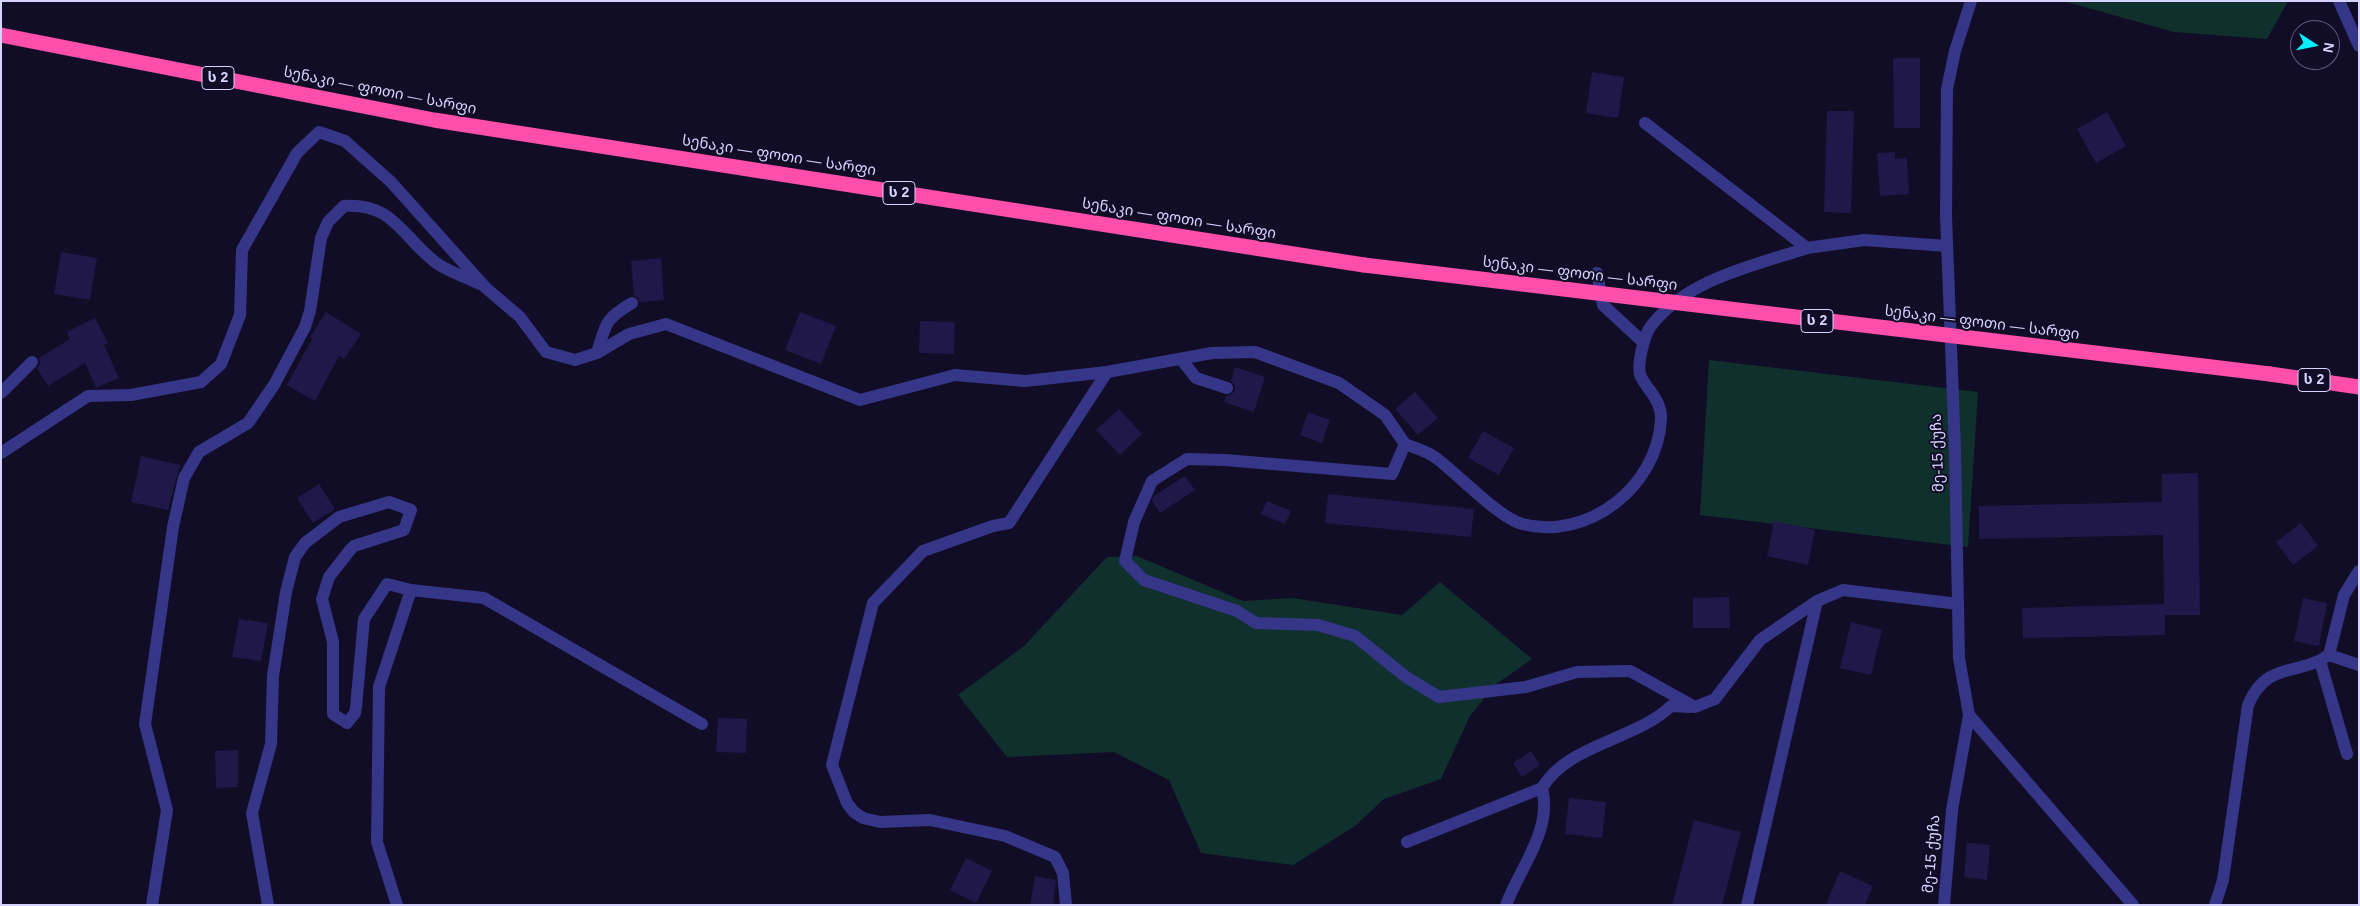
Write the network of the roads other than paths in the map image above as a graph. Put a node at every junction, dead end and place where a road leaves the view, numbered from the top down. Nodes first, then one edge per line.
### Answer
1 (1971, 1) edge
2 (2339, 1) edge
3 (1, 35) edge
4 (2359, 46) edge
5 (1645, 122) dead end
6 (1947, 246) junction
7 (1807, 248) junction
8 (1597, 273) dead end
9 (486, 288) junction
10 (632, 303) dead end
11 (1643, 342) junction
12 (597, 353) junction
13 (1181, 359) junction
14 (32, 362) dead end
15 (1107, 372) junction
16 (2359, 387) edge
17 (1227, 388) dead end
18 (1, 393) edge
19 (1405, 444) junction
20 (1, 453) edge
21 (2359, 571) edge
22 (412, 590) junction
23 (1817, 601) junction
24 (1958, 604) junction
25 (2325, 658) junction
26 (2359, 665) edge
27 (1695, 707) junction
28 (1969, 715) junction
29 (702, 724) dead end
30 (2347, 754) dead end
31 (1542, 788) junction
32 (1408, 842) dead end
33 (152, 905) edge
34 (268, 905) edge
35 (397, 905) edge
36 (1066, 905) edge
37 (1506, 905) edge
38 (1747, 905) edge
39 (1944, 905) edge
40 (2133, 905) edge
41 (2215, 905) edge

1 - 6 street, მე-15 ქუჩა
2 - 4 street
3 - 16 highway, სენაკი — ფოთი — სარფი / ს 2, bridge
5 - 7 street
6 - 7 street
6 - 24 street, მე-15 ქუჩა
7 - 11 street
8 - 11 street
9 - 12 street
9 - 20 street
9 - 33 street
10 - 12 street
11 - 19 street
12 - 15 street
13 - 15 street
13 - 17 street
13 - 19 street
14 - 18 street
15 - 36 street
19 - 27 street
21 - 25 street
22 - 29 street
22 - 34 street
22 - 35 street
23 - 24 street
23 - 27 street
23 - 38 street
24 - 28 street, მე-15 ქუჩა
25 - 26 street
25 - 30 street
25 - 41 street
27 - 31 street
28 - 39 street, მე-15 ქუჩა
28 - 40 street
31 - 32 street
31 - 37 street

